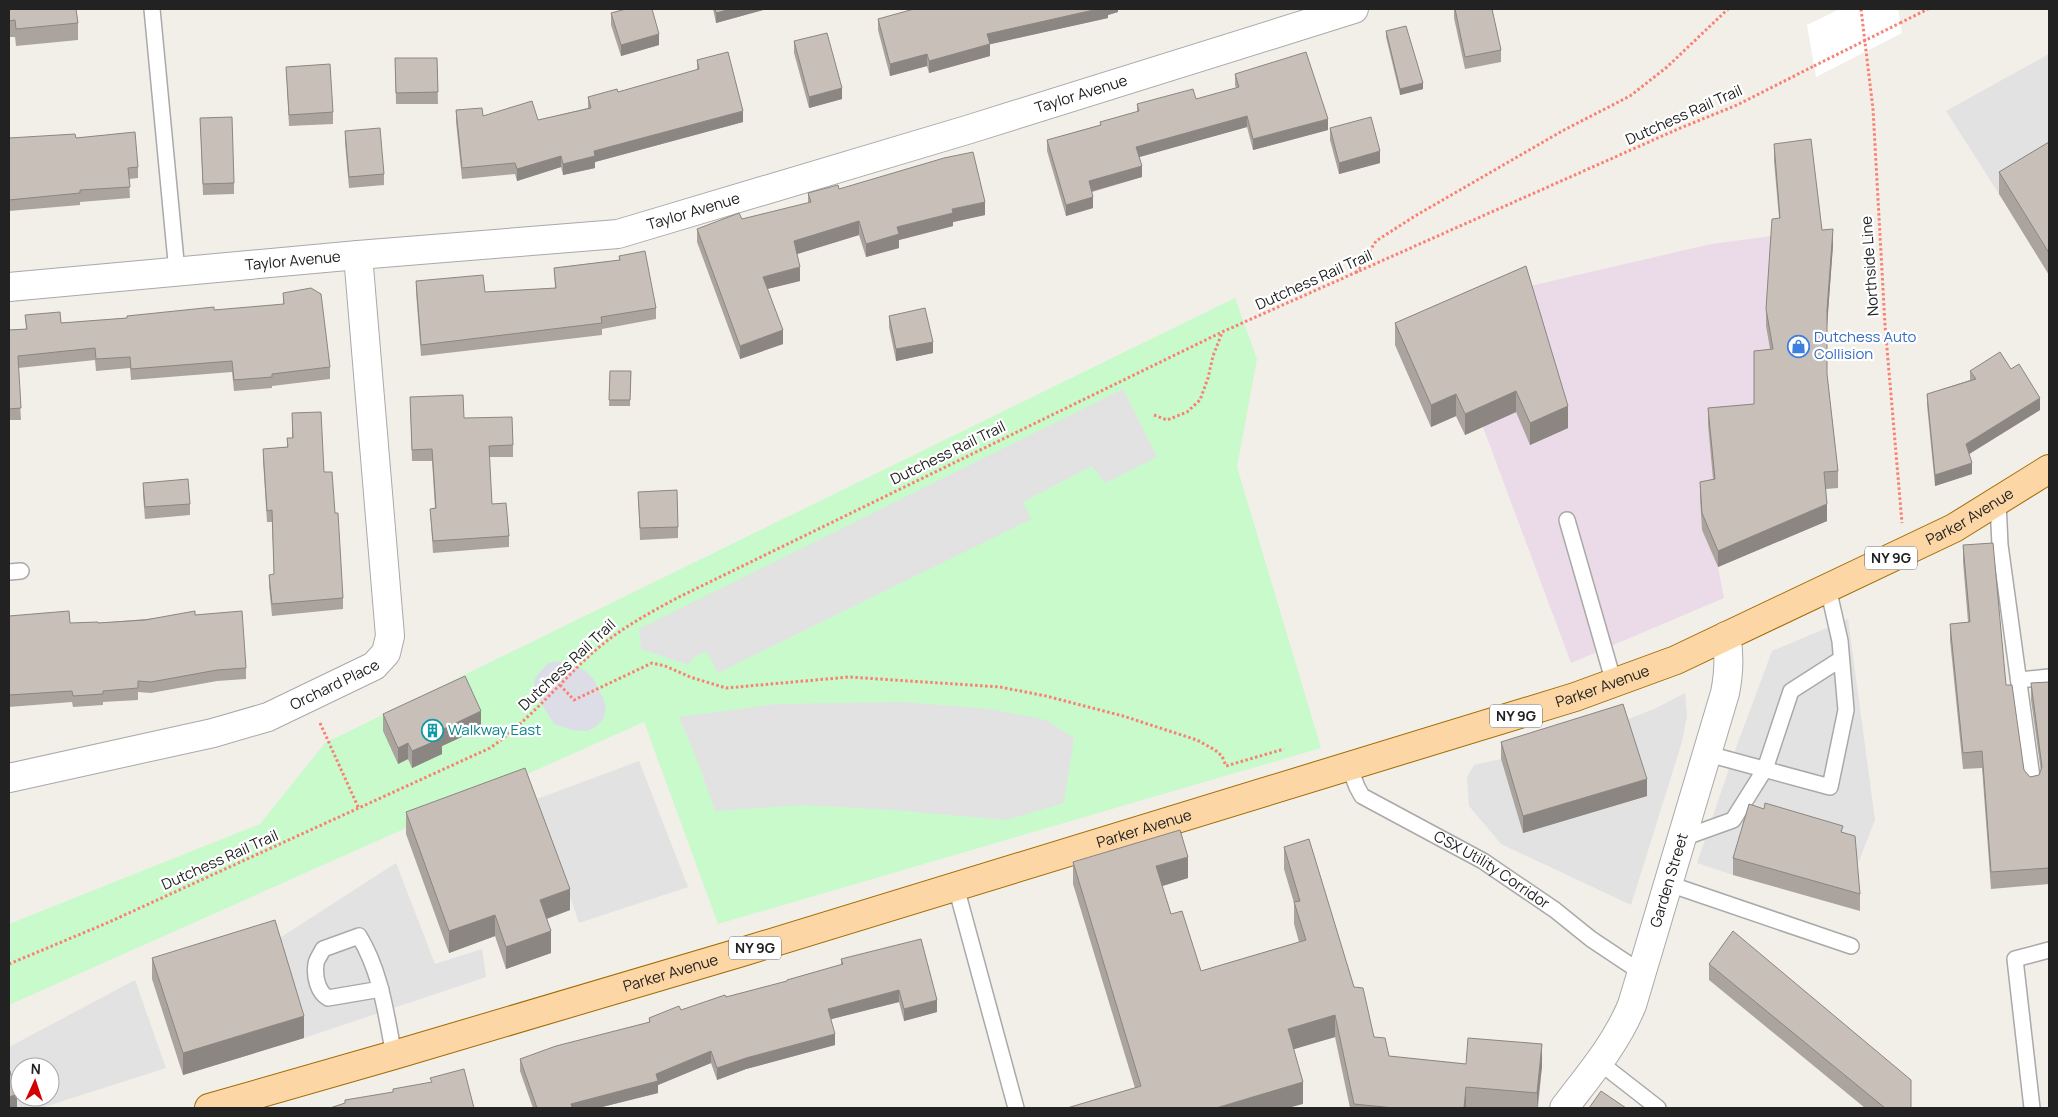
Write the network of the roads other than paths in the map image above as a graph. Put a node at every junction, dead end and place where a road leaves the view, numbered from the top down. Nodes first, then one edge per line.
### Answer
1 (152, 9) edge
2 (1354, 9) edge
3 (358, 255) junction
4 (177, 272) junction
5 (9, 287) edge
6 (2049, 469) edge
7 (1998, 502) junction
8 (1567, 520) dead end
9 (1828, 588) junction
10 (1726, 636) junction
11 (1841, 659) junction
12 (2049, 677) edge
13 (2019, 680) junction
14 (1614, 683) junction
15 (1708, 754) junction
16 (1350, 766) junction
17 (1766, 769) junction
18 (9, 778) edge
19 (2032, 785) edge
20 (1683, 838) junction
21 (1669, 884) junction
22 (956, 887) junction
23 (1851, 946) dead end
24 (2049, 950) edge
25 (1642, 973) junction
26 (381, 989) junction
27 (394, 1055) junction
28 (1599, 1062) junction
29 (209, 1108) edge
30 (1016, 1108) edge
31 (1564, 1108) edge
32 (1658, 1108) edge
33 (2032, 1108) edge

1 - 4 lane
2 - 3 street, Taylor Avenue
3 - 4 street, Taylor Avenue
3 - 18 street, Orchard Place
4 - 5 street, Taylor Avenue
6 - 7 main road, Parker Avenue / NY 9G
7 - 9 main road, Parker Avenue / NY 9G
7 - 13 lane
8 - 14 lane
9 - 10 main road, Parker Avenue / NY 9G
9 - 11 lane
10 - 14 main road, Parker Avenue / NY 9G
10 - 15 street, Garden Street
11 - 17 lane
11 - 17 lane
12 - 13 lane
13 - 19 lane
14 - 16 main road, Parker Avenue / NY 9G
15 - 17 lane
15 - 20 street, Garden Street
16 - 22 main road, Parker Avenue / NY 9G
16 - 25 lane, CSX Utility Corridor
17 - 20 lane
20 - 21 street, Garden Street
21 - 23 lane
21 - 25 street, Garden Street
22 - 27 main road, Parker Avenue / NY 9G
22 - 30 lane
24 - 33 lane
25 - 28 street, Garden Street
26 - 26 lane
26 - 27 lane
27 - 29 main road, Parker Avenue / NY 9G
28 - 31 street, Garden Street
28 - 32 lane

